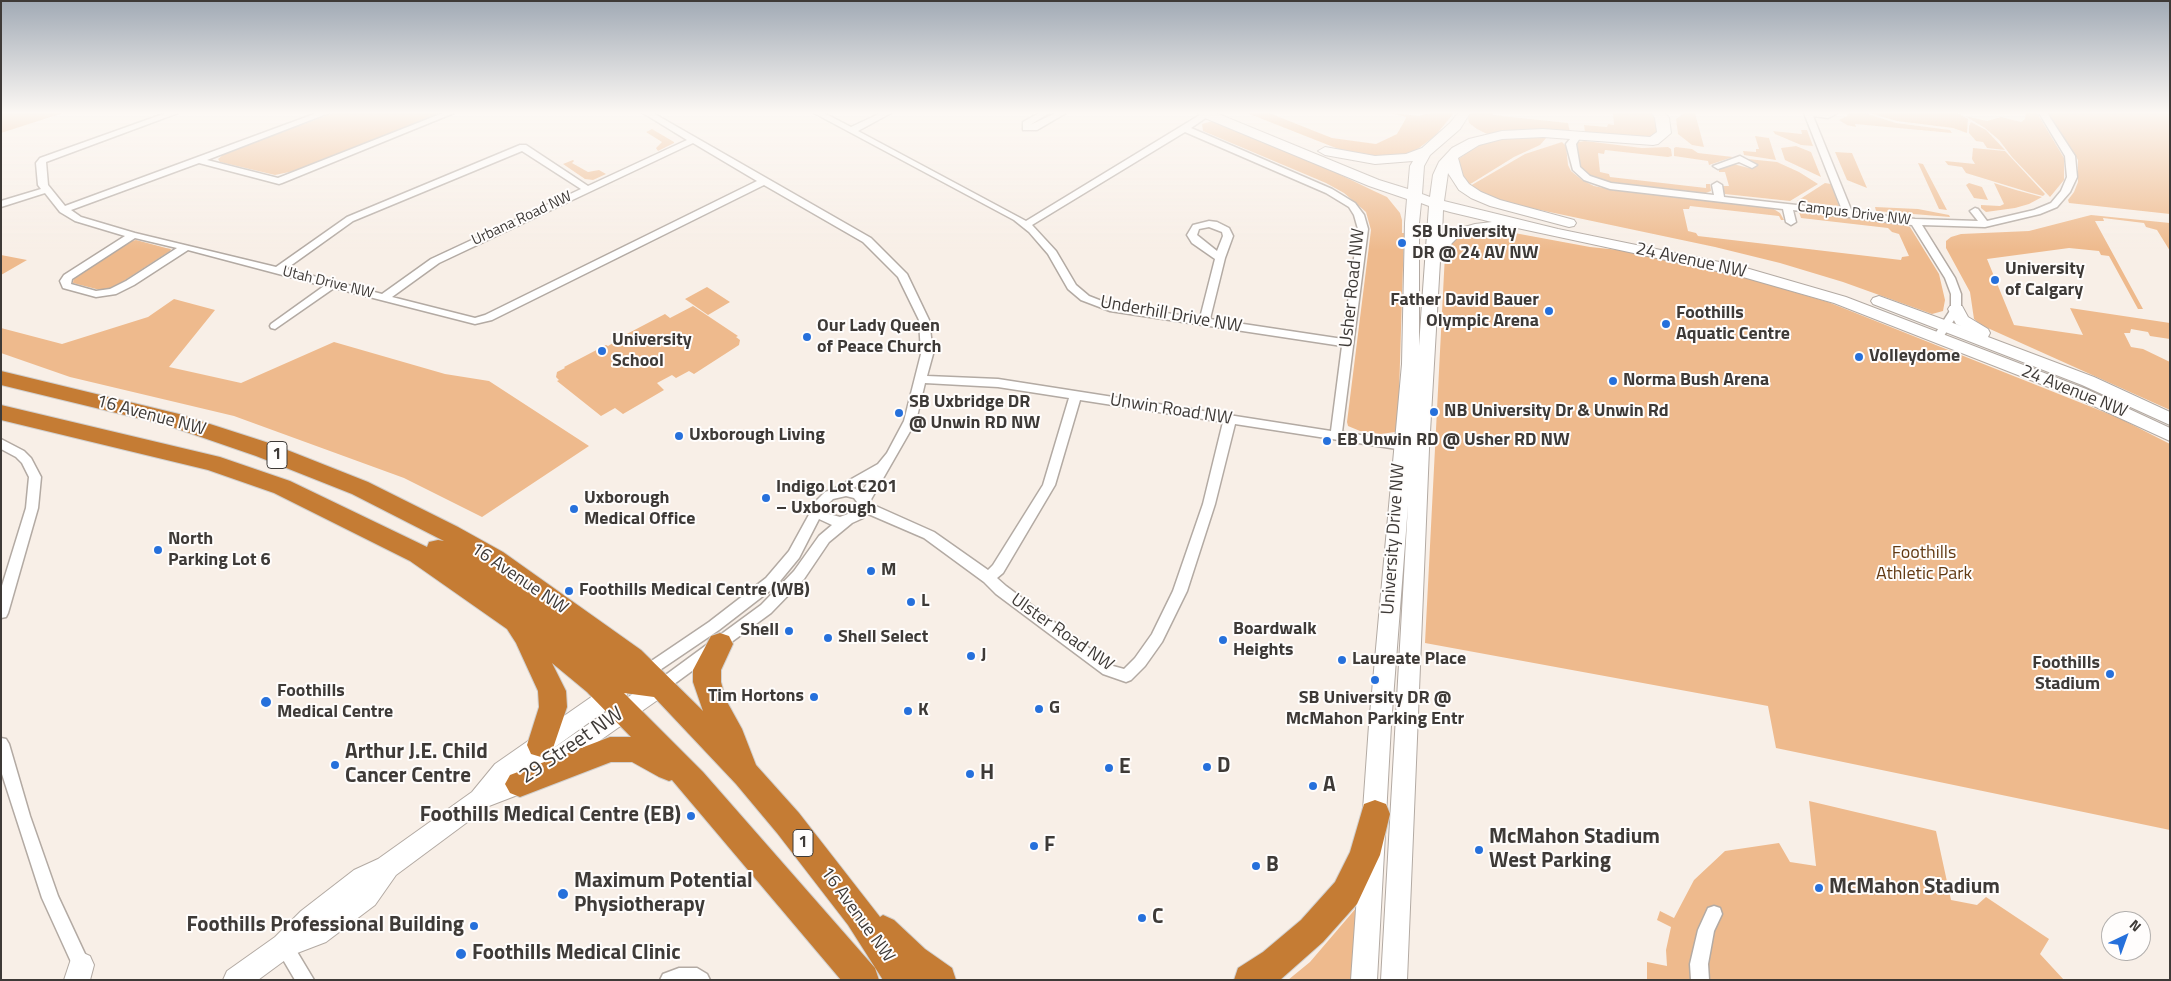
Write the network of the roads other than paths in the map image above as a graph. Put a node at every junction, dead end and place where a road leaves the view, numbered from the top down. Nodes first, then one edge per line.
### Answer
1 (46, 159) edge
2 (201, 159) edge
3 (337, 159) edge
4 (495, 159) edge
5 (541, 159) edge
6 (653, 159) edge
7 (726, 159) edge
8 (906, 159) edge
9 (1136, 159) edge
10 (1255, 159) edge
11 (1314, 159) edge
12 (1314, 159) edge
13 (1344, 159) edge
14 (1369, 159) edge
15 (1395, 159) edge
16 (1422, 159) edge
17 (1448, 159) edge
18 (1451, 159) edge
19 (1576, 159) edge
20 (1828, 159) edge
21 (2070, 159) edge
22 (198, 160) junction
23 (1752, 165) dead end
24 (1718, 166) dead end
25 (764, 181) junction
26 (1717, 185) dead end
27 (588, 189) junction
28 (46, 190) junction
29 (1416, 191) junction
30 (1436, 198) junction
31 (1720, 199) junction
32 (1, 204) edge
33 (1786, 207) junction
34 (63, 210) junction
35 (1975, 211) dead end
36 (1848, 214) junction
37 (1791, 222) dead end
38 (1915, 222) junction
39 (1986, 224) junction
40 (1026, 225) junction
41 (1574, 225) junction
42 (1558, 233) junction
43 (1412, 235) junction
44 (133, 236) junction
45 (186, 247) junction
46 (1220, 258) dead end
47 (1432, 261) junction
48 (278, 270) junction
49 (333, 284) junction
50 (385, 297) junction
51 (1956, 308) junction
52 (1204, 322) junction
53 (275, 326) dead end
54 (1942, 332) junction
55 (1348, 343) junction
56 (2025, 357) junction
57 (1, 378) edge
58 (922, 379) junction
59 (1076, 395) junction
60 (8, 415) edge
61 (2170, 418) edge
62 (1230, 419) junction
63 (2170, 435) edge
64 (1336, 436) junction
65 (1, 443) edge
66 (1411, 447) junction
67 (212, 463) junction
68 (882, 467) junction
69 (835, 492) junction
70 (863, 504) junction
71 (820, 508) junction
72 (847, 520) junction
73 (989, 578) junction
74 (503, 612) junction
75 (1, 613) edge
76 (720, 644) junction
77 (634, 690) junction
78 (1, 744) edge
79 (540, 745) junction
80 (746, 775) junction
81 (693, 781) junction
82 (520, 784) junction
83 (480, 799) junction
84 (1375, 814) junction
85 (859, 914) junction
86 (1714, 914) dead end
87 (284, 946) junction
88 (82, 975) edge
89 (236, 980) edge
90 (305, 980) edge
91 (669, 980) edge
92 (701, 980) edge
93 (862, 980) edge
94 (903, 980) edge
95 (940, 980) edge
96 (1250, 980) edge
97 (1364, 980) edge
98 (1394, 980) edge
99 (1700, 980) edge

1 - 28 street, Utah Drive NW
2 - 22 street
3 - 22 street
4 - 48 street
5 - 27 street
6 - 27 street, Urbana Road NW
7 - 25 street
8 - 40 street, Underhill Drive NW
9 - 40 street
10 - 55 street, Usher Road NW
11 - 29 street, 24 Avenue NW
12 - 43 street
13 - 29 street, 24 Avenue NW
14 - 15 street
16 - 29 street, University Drive NW
17 - 30 street, University Drive NW
18 - 41 street
19 - 31 street, Campus Drive NW
20 - 36 street
21 - 39 street, Campus Drive NW
22 - 34 street
23 - 24 street
25 - 50 street, Utah Drive NW
25 - 58 street
26 - 31 street
27 - 50 street, Urbana Road NW
28 - 32 street
28 - 34 street, Utah Drive NW
29 - 30 street, 24 Avenue NW
29 - 43 street, University Drive NW
30 - 41 street, 24 Avenue NW
30 - 42 street, 24 Avenue NW
30 - 47 street, University Drive NW
31 - 33 street, Campus Drive NW
33 - 36 street, Campus Drive NW
33 - 37 street
34 - 44 street, Utah Drive NW
35 - 39 street
36 - 38 street, Campus Drive NW
38 - 39 street, Campus Drive NW
38 - 51 street
40 - 52 street, Underhill Drive NW
41 - 54 street, 24 Avenue NW
42 - 47 street
42 - 54 street, 24 Avenue NW
43 - 66 street, University Drive NW
44 - 45 street, Utah Drive NW
44 - 45 street
45 - 48 street, Utah Drive NW
46 - 52 street
47 - 66 street, University Drive NW
48 - 49 street, Utah Drive NW
49 - 50 street, Utah Drive NW
49 - 53 street
51 - 54 street
51 - 56 street
52 - 55 street, Underhill Drive NW
54 - 56 street, 24 Avenue NW
54 - 63 street, 24 Avenue NW
55 - 64 street, Usher Road NW
56 - 61 street, 24 Avenue NW
57 - 77 highway, 16 Avenue NW / 1
58 - 59 street, Unwin Road NW
58 - 68 street
59 - 62 street, Unwin Road NW
59 - 73 street
60 - 67 highway, 16 Avenue NW / 1
62 - 64 street, Unwin Road NW
62 - 73 street, Ulster Road NW
64 - 66 street, Unwin Road NW
65 - 75 street
66 - 84 street, University Drive NW
66 - 98 street, University Drive NW
67 - 74 highway, 16 Avenue NW / 1
67 - 77 highway
68 - 69 street
68 - 70 street
69 - 70 street
69 - 71 street
70 - 72 street
70 - 73 street, Ulster Road NW
71 - 72 street
71 - 77 street
72 - 76 street
74 - 77 highway, 16 Avenue NW / 1
74 - 79 highway
76 - 77 street
76 - 80 highway
77 - 79 street, 29 Street NW
77 - 80 highway, 16 Avenue NW / 1
77 - 81 highway, 16 Avenue NW / 1
77 - 82 street, 29 Street NW
78 - 88 street
79 - 83 street, 29 Street NW
80 - 85 highway, 16 Avenue NW / 1
81 - 82 highway
81 - 93 highway, 16 Avenue NW / 1
82 - 83 street, 29 Street NW
83 - 87 street, 29 Street NW
84 - 96 highway
84 - 97 street, University Drive NW
85 - 94 highway, 16 Avenue NW / 1
85 - 95 highway
86 - 99 street
87 - 89 street, 29 Street NW
87 - 90 street
91 - 92 street

